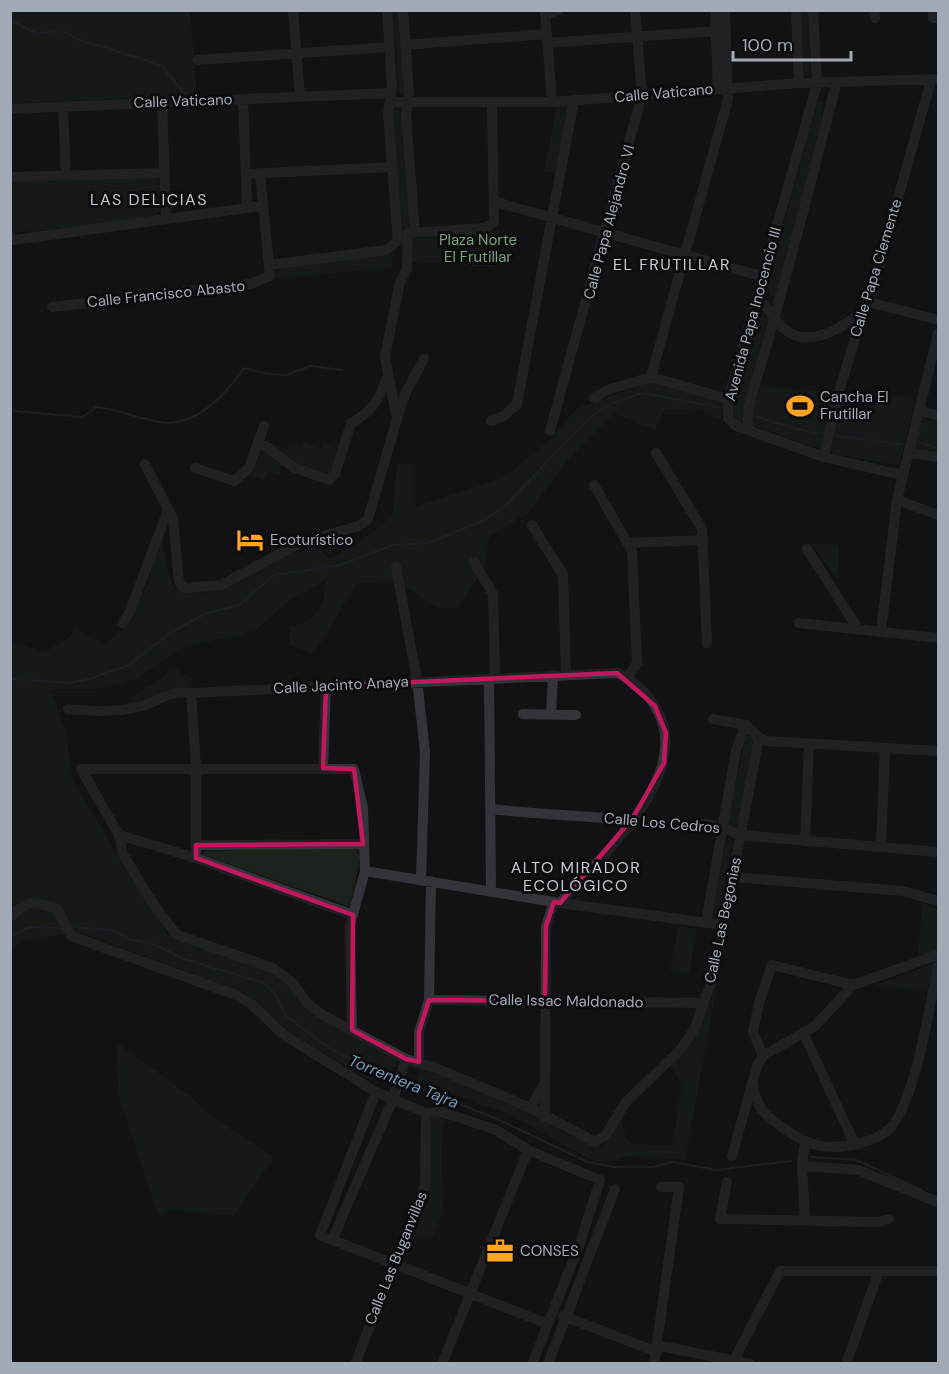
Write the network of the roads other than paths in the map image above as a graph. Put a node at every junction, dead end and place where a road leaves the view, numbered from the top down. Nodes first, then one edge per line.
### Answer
1 (293, 10) edge
2 (387, 10) edge
3 (403, 10) edge
4 (558, 10) edge
5 (635, 10) edge
6 (715, 10) edge
7 (725, 10) edge
8 (796, 10) edge
9 (813, 10) edge
10 (933, 10) edge
11 (545, 13) edge
12 (939, 18) edge
13 (716, 32) junction
14 (547, 38) junction
15 (638, 38) junction
16 (405, 45) junction
17 (389, 47) junction
18 (296, 53) junction
19 (197, 60) dead end
20 (935, 80) edge
21 (799, 83) junction
22 (816, 84) junction
23 (836, 84) junction
24 (723, 88) junction
25 (300, 95) junction
26 (642, 96) junction
27 (390, 98) junction
28 (243, 99) junction
29 (574, 100) junction
30 (162, 101) junction
31 (409, 101) junction
32 (552, 102) junction
33 (492, 104) junction
34 (63, 107) junction
35 (10, 109) edge
36 (392, 167) junction
37 (165, 173) junction
38 (246, 174) junction
39 (260, 174) junction
40 (66, 176) junction
41 (10, 177) edge
42 (495, 202) junction
43 (262, 206) junction
44 (247, 208) junction
45 (554, 218) junction
46 (166, 219) junction
47 (407, 233) junction
48 (606, 233) junction
49 (12, 238) edge
50 (685, 255) junction
51 (269, 265) junction
52 (764, 277) junction
53 (758, 298) junction
54 (52, 306) dead end
55 (866, 307) junction
56 (776, 316) junction
57 (939, 320) edge
58 (939, 334) edge
59 (424, 359) dead end
60 (387, 375) junction
61 (651, 377) junction
62 (594, 398) dead end
63 (728, 399) junction
64 (919, 410) junction
65 (939, 416) edge
66 (397, 419) junction
67 (491, 420) dead end
68 (264, 426) dead end
69 (750, 430) junction
70 (550, 431) dead end
71 (259, 445) junction
72 (656, 453) dead end
73 (909, 453) junction
74 (939, 457) edge
75 (824, 458) junction
76 (145, 464) dead end
77 (195, 468) dead end
78 (902, 475) junction
79 (594, 485) dead end
80 (897, 500) junction
81 (168, 510) junction
82 (939, 515) edge
83 (532, 525) dead end
84 (703, 540) junction
85 (628, 543) junction
86 (807, 549) dead end
87 (474, 562) dead end
88 (396, 567) dead end
89 (123, 623) dead end
90 (799, 623) dead end
91 (858, 629) junction
92 (881, 631) junction
93 (939, 638) edge
94 (707, 643) dead end
95 (553, 675) junction
96 (566, 675) junction
97 (622, 676) junction
98 (492, 678) junction
99 (417, 680) junction
100 (326, 686) junction
101 (191, 693) junction
102 (68, 709) dead end
103 (523, 714) dead end
104 (551, 714) junction
105 (576, 715) dead end
106 (712, 719) dead end
107 (746, 725) junction
108 (759, 738) junction
109 (809, 744) junction
110 (885, 749) junction
111 (939, 751) edge
112 (196, 767) junction
113 (323, 768) junction
114 (491, 809) junction
115 (633, 818) junction
116 (721, 826) junction
117 (119, 835) junction
118 (740, 835) junction
119 (805, 841) junction
120 (363, 844) junction
121 (196, 845) junction
122 (881, 847) junction
123 (939, 852) edge
124 (196, 858) junction
125 (365, 871) junction
126 (733, 877) junction
127 (426, 880) junction
128 (491, 890) junction
129 (939, 901) edge
130 (557, 903) junction
131 (353, 915) junction
132 (10, 917) edge
133 (706, 923) junction
134 (723, 925) junction
135 (939, 955) edge
136 (939, 966) edge
137 (853, 985) junction
138 (429, 1000) junction
139 (545, 1001) junction
140 (703, 1003) junction
141 (352, 1030) junction
142 (803, 1032) junction
143 (763, 1056) junction
144 (406, 1059) junction
145 (419, 1062) junction
146 (546, 1078) junction
147 (753, 1081) junction
148 (376, 1092) junction
149 (396, 1101) junction
150 (531, 1108) junction
151 (426, 1113) junction
152 (545, 1117) junction
153 (805, 1142) junction
154 (855, 1145) junction
155 (528, 1150) junction
156 (732, 1156) dead end
157 (802, 1167) junction
158 (727, 1182) dead end
159 (661, 1187) dead end
160 (615, 1189) dead end
161 (939, 1202) edge
162 (805, 1219) junction
163 (889, 1219) dead end
164 (333, 1238) junction
165 (580, 1243) junction
166 (592, 1249) junction
167 (392, 1265) junction
168 (879, 1271) junction
169 (939, 1271) edge
170 (470, 1294) junction
171 (567, 1317) junction
172 (551, 1318) junction
173 (656, 1348) junction
174 (689, 1352) junction
175 (734, 1360) junction
176 (355, 1364) edge
177 (442, 1364) edge
178 (532, 1364) edge
179 (548, 1364) edge
180 (654, 1364) edge
181 (684, 1364) edge
182 (750, 1364) edge
183 (846, 1364) edge

1 - 18 street
2 - 17 street
3 - 16 street
4 - 11 street
5 - 15 street, Calle Papa Alejandro VI
6 - 13 street
7 - 24 street
8 - 21 street
9 - 22 street, Avenida Papa Inocencio III
10 - 12 street
11 - 14 street
13 - 15 street
13 - 24 street
14 - 15 street
14 - 16 street
14 - 32 street
15 - 26 street, Calle Papa Alejandro VI
16 - 31 street
17 - 18 street
17 - 27 street
18 - 19 street
18 - 25 street
20 - 23 street, Calle Vaticano
20 - 55 street, Calle Papa Clemente
21 - 22 street, Calle Vaticano
21 - 24 street, Calle Vaticano
22 - 23 street, Calle Vaticano
22 - 52 street, Avenida Papa Inocencio III
23 - 56 street, Avenida Papa Inocencio III
24 - 26 street, Calle Vaticano
24 - 50 street
25 - 27 street, Calle Vaticano
25 - 28 street, Calle Vaticano
26 - 29 street, Calle Vaticano
26 - 48 street, Calle Papa Alejandro VI
27 - 31 street, Calle Vaticano
27 - 36 street
28 - 30 street, Calle Vaticano
28 - 38 street
29 - 32 street, Calle Vaticano
29 - 45 street
30 - 34 street, Calle Vaticano
30 - 37 street
31 - 33 street, Calle Vaticano
31 - 47 street
32 - 33 street, Calle Vaticano
33 - 42 street
34 - 35 street, Calle Vaticano
34 - 40 street
36 - 39 street
36 - 47 street
37 - 40 street
37 - 46 street
38 - 39 street
38 - 44 street
39 - 43 street
40 - 41 street
42 - 45 street
42 - 47 street
43 - 44 street
43 - 51 street
44 - 46 street
45 - 48 street
45 - 67 street
46 - 49 street
47 - 51 street
47 - 60 street
48 - 50 street
48 - 70 street, Calle Papa Alejandro VI
50 - 52 street
50 - 61 street
51 - 54 street, Calle Francisco Abasto
52 - 53 street, Avenida Papa Inocencio III
53 - 56 street
53 - 63 street, Avenida Papa Inocencio III
55 - 56 street
55 - 57 street
55 - 75 street, Calle Papa Clemente
56 - 69 street, Avenida Papa Inocencio III
58 - 64 street
59 - 66 street
60 - 66 street
60 - 71 street
61 - 62 street
61 - 63 street
63 - 69 street, Avenida Papa Inocencio III
64 - 65 street
64 - 73 street
66 - 81 street
68 - 71 street
69 - 75 street
71 - 77 street
72 - 84 street
73 - 74 street
73 - 78 street
75 - 78 street
76 - 81 street
78 - 80 street
79 - 85 street
80 - 82 street
80 - 92 street
81 - 89 street
83 - 96 street
84 - 85 street
84 - 94 street
85 - 97 street
86 - 91 street
87 - 98 street
88 - 99 street
90 - 91 street
91 - 92 street
92 - 93 street
95 - 96 street, Calle Jacinto Anaya
95 - 98 street, Calle Jacinto Anaya
95 - 104 street
96 - 97 street, Calle Jacinto Anaya
97 - 115 street
98 - 99 street, Calle Jacinto Anaya
98 - 114 street
99 - 100 street, Calle Jacinto Anaya
99 - 127 street
100 - 101 street, Calle Jacinto Anaya
100 - 113 street
101 - 102 street, Calle Jacinto Anaya
101 - 112 street
103 - 104 street
104 - 105 street
106 - 107 street
107 - 108 street
107 - 116 street, Calle Las Begonias
108 - 109 street
108 - 118 street, Calle Las Begonias
109 - 110 street
109 - 119 street
110 - 111 street
110 - 122 street
112 - 113 street
112 - 117 street
112 - 121 street
113 - 120 street
114 - 115 street, Calle Los Cedros
114 - 128 street
115 - 116 street, Calle Los Cedros
115 - 130 street
116 - 118 street, Calle Los Cedros
116 - 133 street, Calle Las Begonias
117 - 124 street
117 - 141 street
118 - 119 street, Calle Los Cedros
118 - 126 street, Calle Las Begonias
119 - 122 street, Calle Los Cedros
120 - 121 street
120 - 125 street
121 - 124 street
122 - 123 street, Calle Los Cedros
124 - 131 street
125 - 127 street
125 - 131 street
126 - 129 street
126 - 134 street, Calle Las Begonias
127 - 128 street
127 - 138 street
128 - 130 street
130 - 133 street
130 - 139 street
131 - 141 street
132 - 148 street
133 - 134 street
134 - 140 street, Calle Las Begonias
135 - 137 street
136 - 154 street
137 - 142 street
137 - 143 street
138 - 139 street, Calle Issac Maldonado
138 - 145 street
139 - 140 street, Calle Issac Maldonado
139 - 146 street
140 - 152 street, Calle Las Begonias
141 - 144 street
142 - 143 street
142 - 154 street
143 - 147 street
144 - 145 street
144 - 149 street
145 - 150 street
146 - 150 street
146 - 152 street
147 - 153 street
147 - 156 street
148 - 149 street
148 - 164 street
149 - 151 street
149 - 164 street
150 - 152 street
151 - 155 street
151 - 167 street, Calle Las Buganvillas
153 - 154 street
153 - 157 street
155 - 165 street
155 - 170 street
157 - 161 street
157 - 162 street
158 - 162 street
159 - 173 street
160 - 166 street
162 - 163 street
164 - 167 street
165 - 166 street
165 - 172 street
166 - 171 street
167 - 170 street
167 - 176 street, Calle Las Buganvillas
168 - 169 street
168 - 175 street
168 - 183 street
170 - 172 street
170 - 177 street
171 - 172 street
171 - 173 street
171 - 179 street
172 - 178 street
173 - 174 street
173 - 180 street
174 - 175 street
174 - 181 street
175 - 182 street

